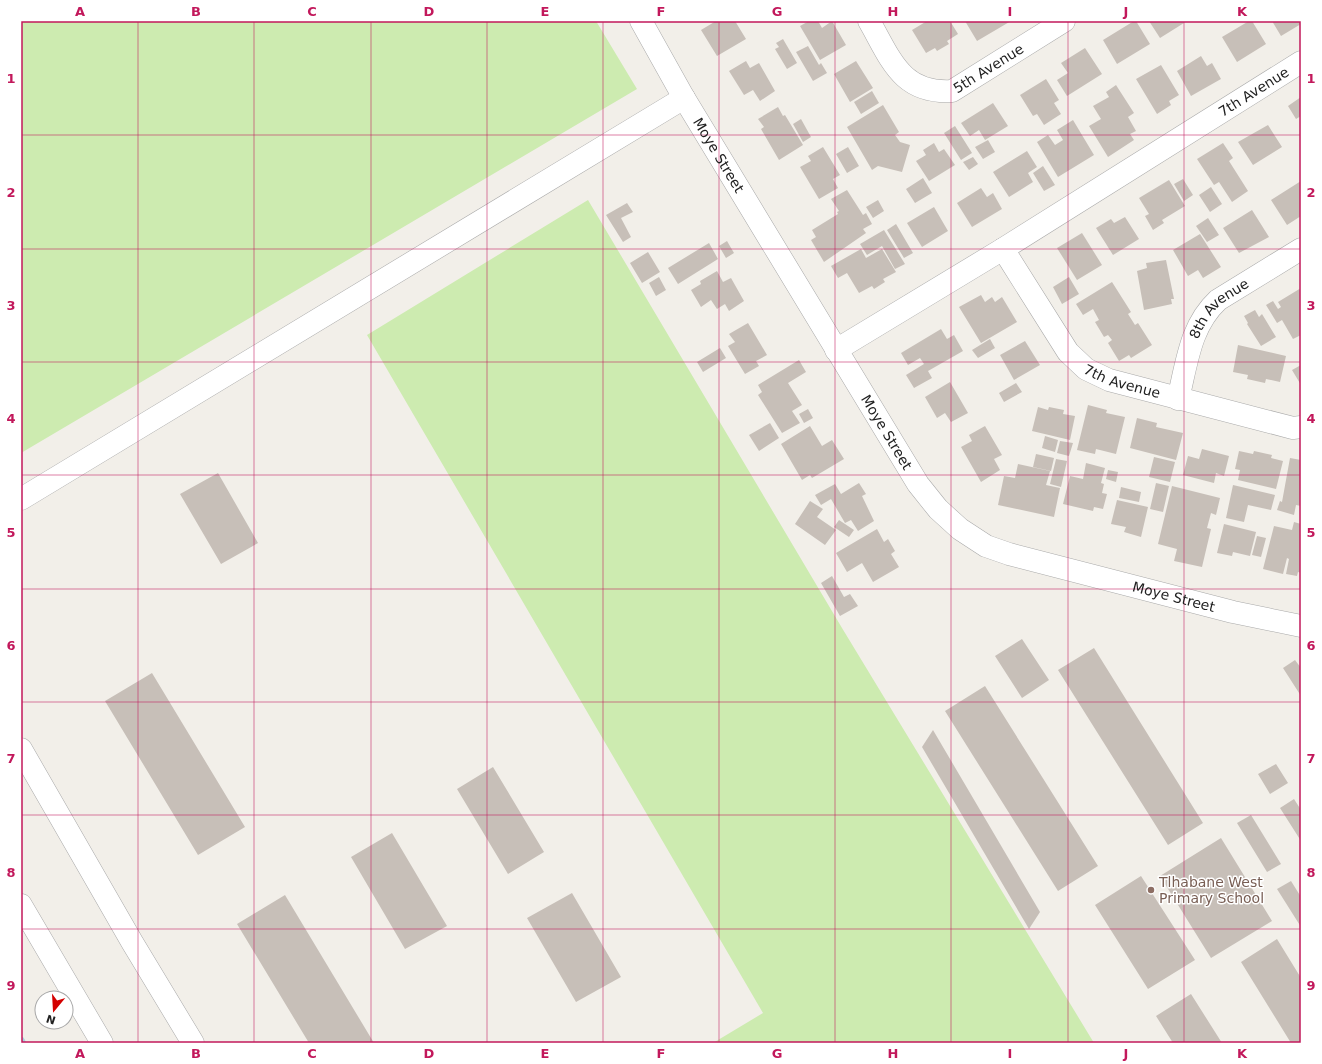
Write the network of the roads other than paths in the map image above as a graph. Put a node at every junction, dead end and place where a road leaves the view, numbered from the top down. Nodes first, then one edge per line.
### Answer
1 (641, 21) edge
2 (869, 21) edge
3 (1064, 21) edge
4 (1301, 62) edge
5 (684, 98) junction
6 (1003, 249) junction
7 (1301, 249) edge
8 (836, 350) junction
9 (1178, 399) junction
10 (1301, 427) edge
11 (21, 499) edge
12 (1301, 626) edge
13 (21, 749) edge
14 (21, 905) edge
15 (102, 1043) edge
16 (192, 1043) edge

1 - 5 street, Moye Street
2 - 3 street, 5th Avenue
4 - 6 street, 7th Avenue
5 - 8 street, Moye Street
5 - 11 street
6 - 8 street, 7th Avenue
6 - 9 street, 7th Avenue
7 - 9 street, 8th Avenue
8 - 12 street, Moye Street
9 - 10 street, 7th Avenue
13 - 16 street
14 - 15 street

